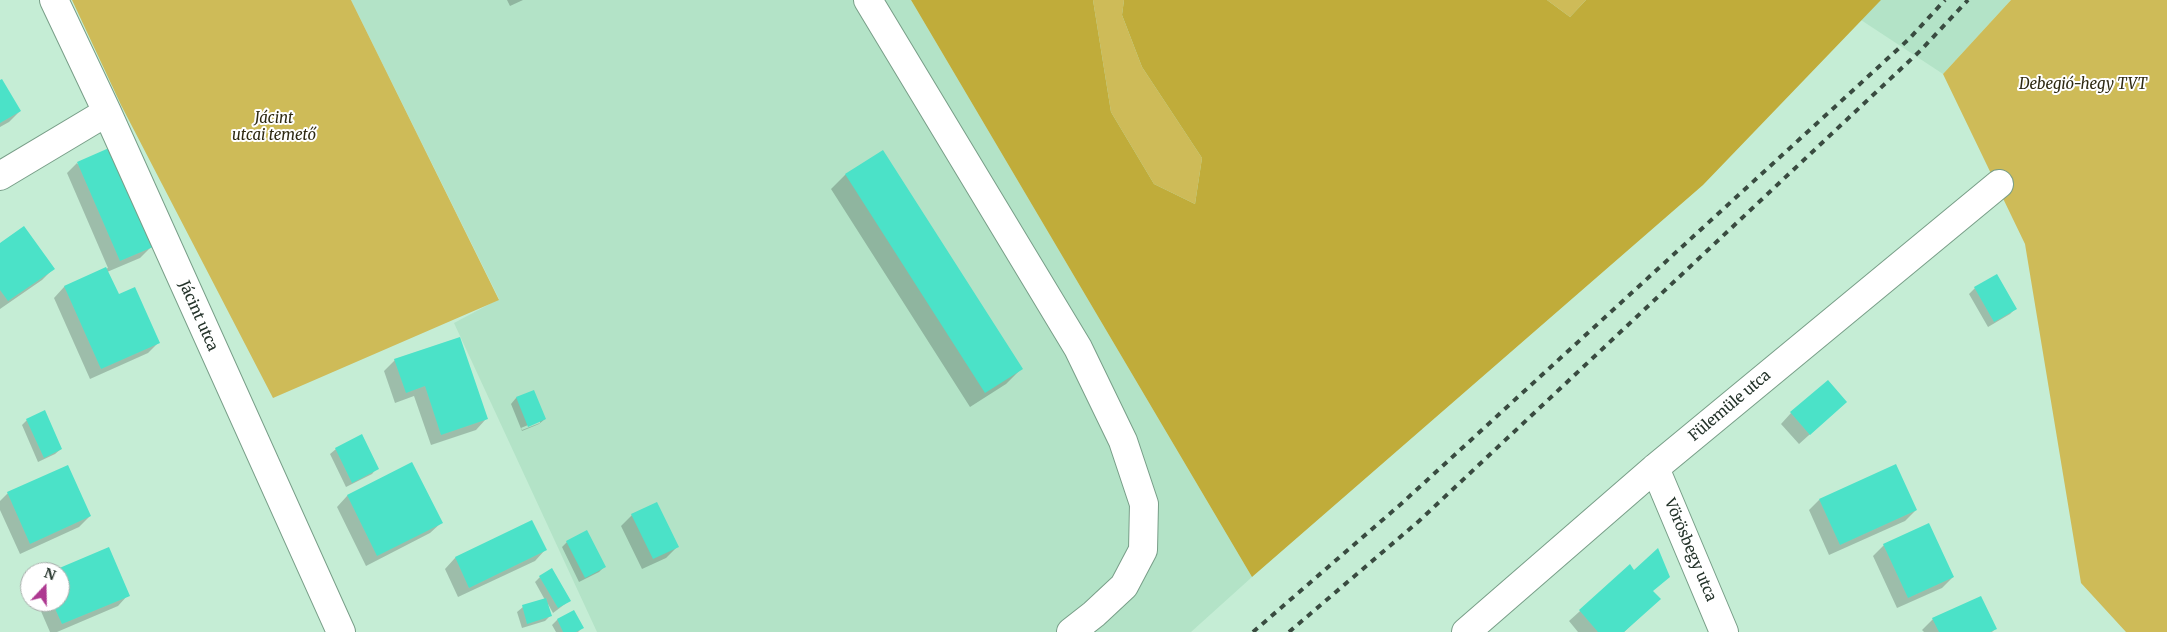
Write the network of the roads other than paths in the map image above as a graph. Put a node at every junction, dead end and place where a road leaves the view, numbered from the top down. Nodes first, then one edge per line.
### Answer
1 (54, 0) edge
2 (868, 0) edge
3 (107, 112) junction
4 (0, 176) edge
5 (1999, 184) dead end
6 (1655, 468) junction
7 (340, 632) edge
8 (1070, 632) edge
9 (1466, 632) edge
10 (1724, 632) edge

1 - 3 street, Jácint utca
2 - 8 street
3 - 4 street
3 - 7 street, Jácint utca
5 - 6 street, Fülemüle utca
6 - 9 street, Fülemüle utca
6 - 10 street, Vörösbegy utca

